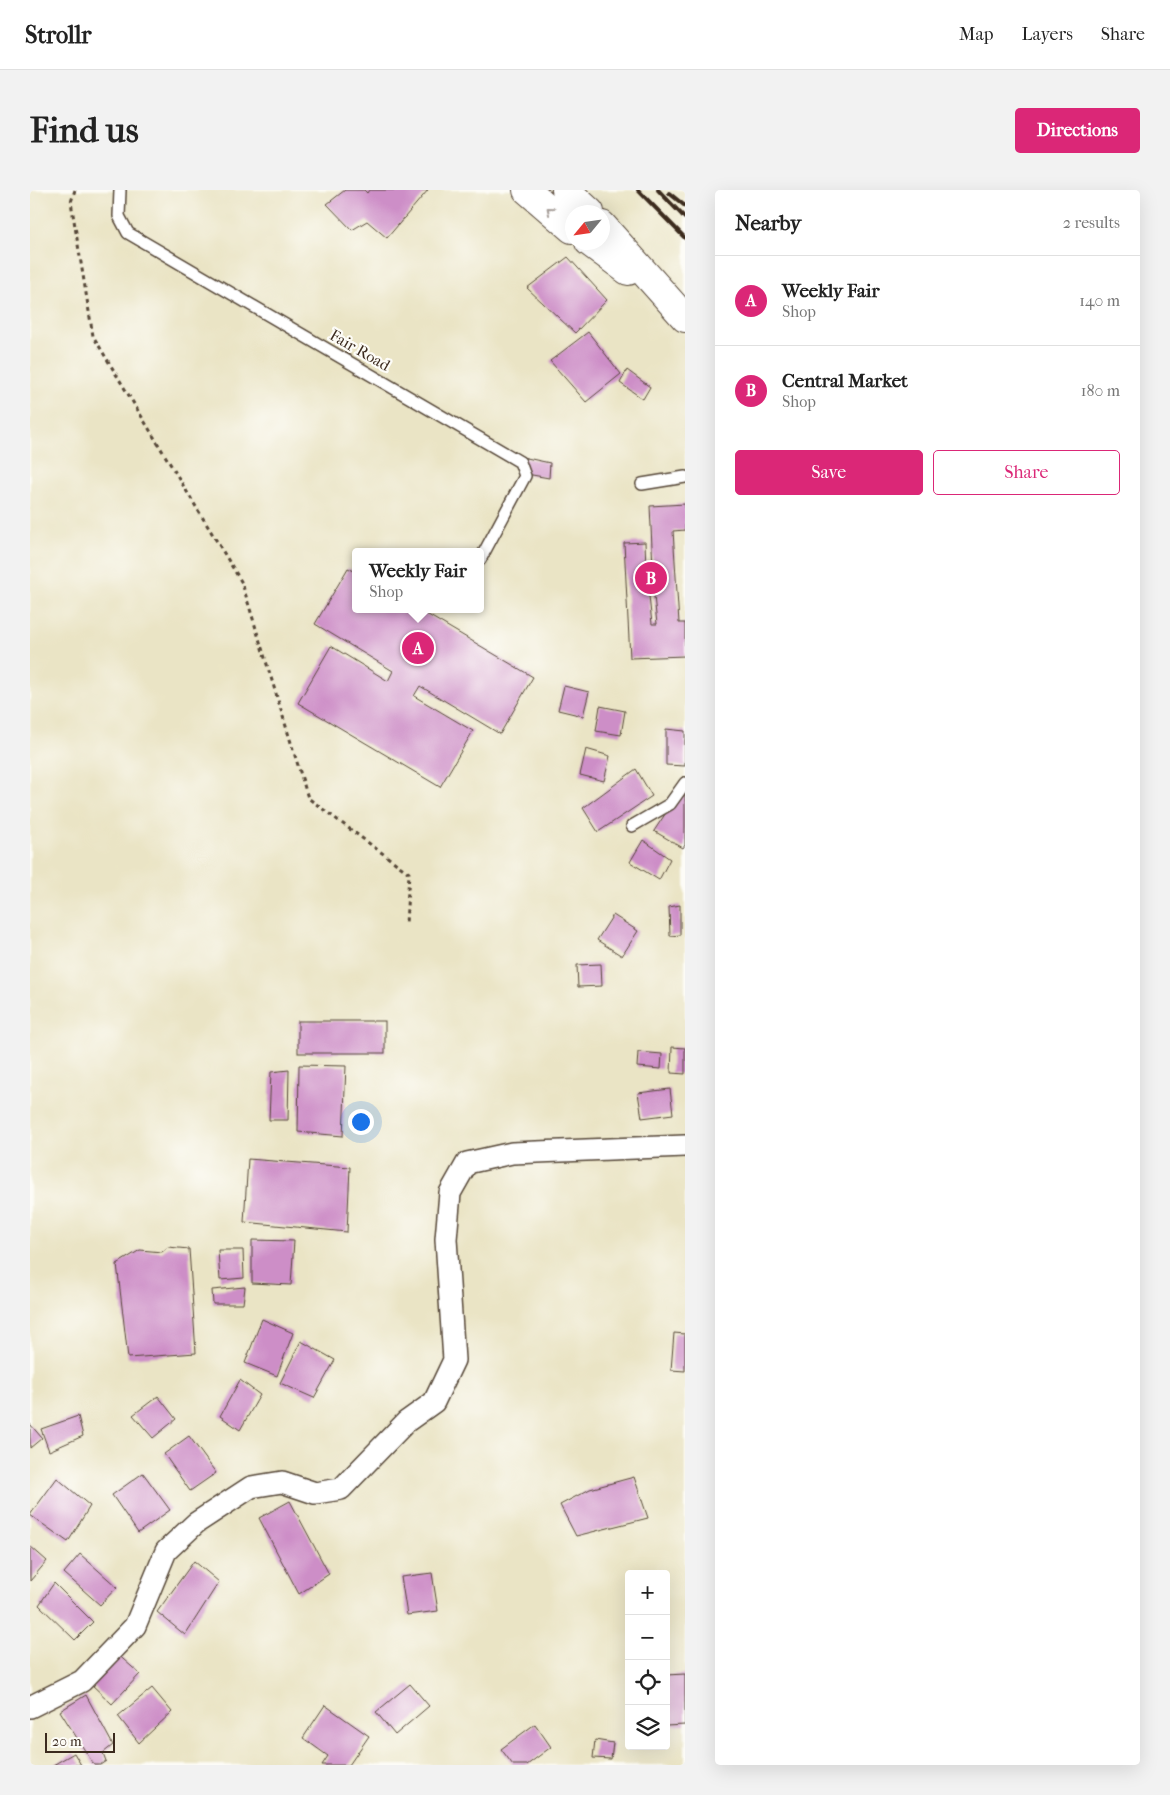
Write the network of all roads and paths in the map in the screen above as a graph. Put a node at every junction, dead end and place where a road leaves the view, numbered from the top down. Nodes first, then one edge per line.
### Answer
1 (75, 190) edge
2 (120, 190) edge
3 (527, 190) edge
4 (566, 190) edge
5 (582, 205) edge
6 (565, 223) edge
7 (610, 234) edge
8 (600, 250) edge
9 (666, 298) junction
10 (685, 318) edge
11 (685, 476) edge
12 (642, 484) dead end
13 (484, 553) edge
14 (685, 783) edge
15 (632, 826) dead end
16 (406, 924) dead end
17 (685, 1146) edge
18 (30, 1707) edge

1 - 16 path
2 - 13 lane, Fair Road
6 -> 3 main road
4 - 5 main road
7 - 9 main road
8 - 9 main road
9 - 10 main road
11 - 12 lane
14 - 15 lane
17 - 18 street

